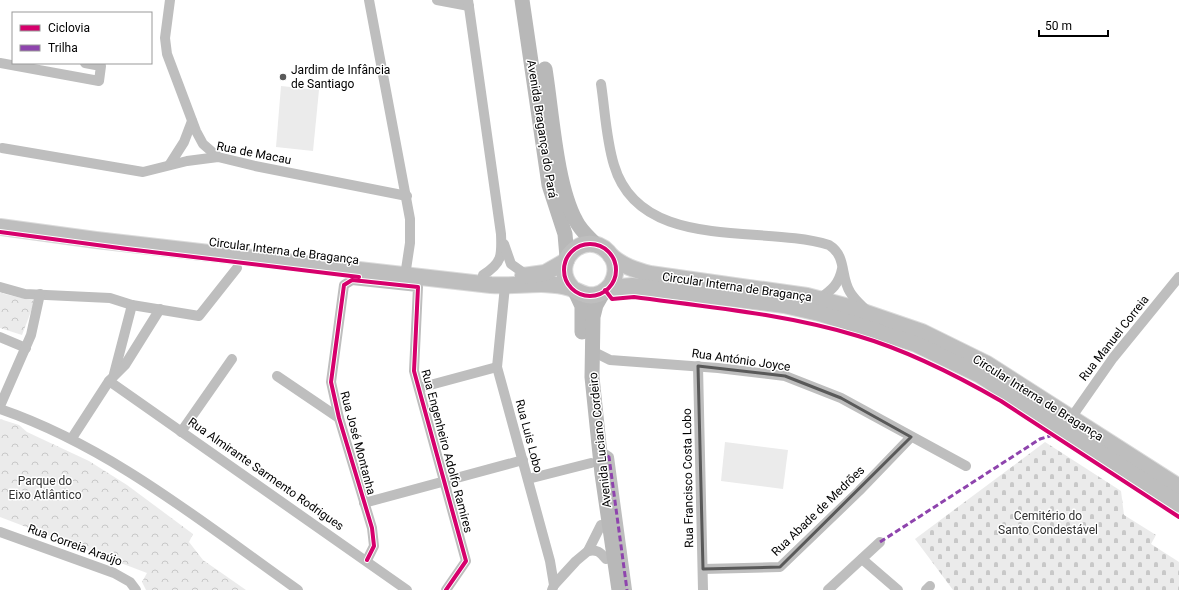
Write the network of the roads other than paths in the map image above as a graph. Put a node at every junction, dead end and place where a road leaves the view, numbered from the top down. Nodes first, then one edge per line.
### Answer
1 (170, 0) edge
2 (369, 0) edge
3 (437, 0) edge
4 (522, 0) edge
5 (468, 3) edge
6 (0, 63) edge
7 (90, 64) edge
8 (30, 66) edge
9 (545, 69) dead end
10 (601, 84) dead end
11 (192, 121) junction
12 (2, 148) dead end
13 (218, 157) junction
14 (170, 164) junction
15 (407, 196) junction
16 (0, 217) edge
17 (0, 227) edge
18 (501, 234) junction
19 (596, 245) junction
20 (612, 256) junction
21 (567, 259) junction
22 (843, 265) junction
23 (237, 268) dead end
24 (406, 271) junction
25 (483, 275) junction
26 (528, 276) junction
27 (1179, 277) edge
28 (505, 286) junction
29 (0, 287) edge
30 (418, 287) joint
31 (574, 290) junction
32 (606, 290) junction
33 (40, 294) junction
34 (819, 299) junction
35 (132, 305) junction
36 (160, 309) junction
37 (873, 316) junction
38 (0, 337) edge
39 (26, 348) junction
40 (592, 351) junction
41 (232, 359) dead end
42 (610, 360) junction
43 (698, 366) junction
44 (497, 367) junction
45 (592, 373) junction
46 (277, 376) dead end
47 (112, 378) junction
48 (419, 388) junction
49 (0, 406) edge
50 (0, 409) edge
51 (339, 418) junction
52 (1071, 418) junction
53 (181, 432) junction
54 (911, 437) junction
55 (72, 438) junction
56 (600, 450) junction
57 (522, 460) junction
58 (591, 463) junction
59 (966, 466) dead end
60 (528, 479) junction
61 (444, 481) junction
62 (1179, 487) edge
63 (364, 503) junction
64 (1179, 504) edge
65 (601, 525) junction
66 (0, 532) edge
67 (880, 542) dead end
68 (588, 551) junction
69 (606, 559) junction
70 (862, 559) junction
71 (367, 560) junction
72 (703, 569) junction
73 (553, 588) edge
74 (136, 590) edge
75 (298, 590) edge
76 (407, 590) edge
77 (446, 590) edge
78 (609, 590) edge
79 (619, 590) edge
80 (627, 590) edge
81 (703, 590) edge
82 (828, 590) edge
83 (898, 590) edge

1 - 11 street
2 - 15 street
3 - 5 street
4 - 21 main road, Avenida Bragança do Pará
5 - 18 street
6 - 8 street
7 - 8 street
9 - 19 main road, Avenida Bragança do Pará
10 - 22 street
11 - 13 street
11 - 14 street
12 - 14 street, Rua de Macau
13 - 14 street, Rua de Macau
13 - 15 street, Rua de Macau
15 - 24 street
16 - 24 main road, Circular Interna de Bragança
17 - 24 main road, Circular Interna de Bragança
18 - 25 street
18 - 26 street
19 - 20 main road
19 - 21 main road
20 - 32 main road
20 - 34 main road, Circular Interna de Bragança
21 - 26 main road, Circular Interna de Bragança
21 - 31 main road
22 - 34 street
22 - 37 street
23 - 36 street
24 - 25 main road, Circular Interna de Bragança
24 - 28 main road, Circular Interna de Bragança
25 - 26 main road, Circular Interna de Bragança
27 - 52 street, Rua Manuel Correia
28 - 31 main road, Circular Interna de Bragança
28 - 44 street, Rua Luis Lobo
29 - 33 street
30 - 48 street, Rua Engenheiro Adolfo Ramires
30 - 51 street, Rua José Montanha
31 - 32 main road
31 - 58 main road, Avenida Luciano Cordeiro
32 - 40 main road, Avenida Luciano Cordeiro
32 - 64 main road, Circular Interna de Bragança
33 - 35 street
33 - 39 street
34 - 37 main road, Circular Interna de Bragança
35 - 36 street
35 - 47 street
36 - 47 street
37 - 52 main road, Circular Interna de Bragança
38 - 39 street
39 - 49 street
40 - 42 street, Rua António Joyce
40 - 45 main road, Avenida Luciano Cordeiro
41 - 53 street
42 - 43 street, Rua António Joyce
42 - 45 street
43 - 54 street, Rua António Joyce
43 - 72 street, Rua Francisco Costa Lobo
44 - 48 street
44 - 57 street, Rua Luis Lobo
45 - 56 main road, Avenida Luciano Cordeiro
46 - 51 street, Rua José Montanha
47 - 53 street, Rua Almirante Sarmento Rodrigues
47 - 55 street
48 - 61 street, Rua Engenheiro Adolfo Ramires
50 - 55 street
51 - 63 street, Rua José Montanha
52 - 62 main road, Circular Interna de Bragança
53 - 71 street, Rua Almirante Sarmento Rodrigues
54 - 59 street, Rua António Joyce
54 - 72 street, Rua Abade de Medrões
55 - 75 street
56 - 79 main road, Avenida Luciano Cordeiro
56 - 80 street
57 - 60 street, Rua Luis Lobo
57 - 61 street
58 - 60 street
58 - 65 main road, Avenida Luciano Cordeiro
60 - 73 street, Rua Luis Lobo
61 - 63 street
61 - 77 street, Rua Engenheiro Adolfo Ramires
63 - 71 street, Rua José Montanha
65 - 68 street
65 - 69 main road, Avenida Luciano Cordeiro
66 - 74 street, Rua Correia Araújo
67 - 70 street
68 - 69 street
68 - 73 street
69 - 78 main road, Avenida Luciano Cordeiro
70 - 82 street
70 - 83 street
71 - 76 street, Rua Almirante Sarmento Rodrigues
72 - 81 street, Rua Francisco Costa Lobo

